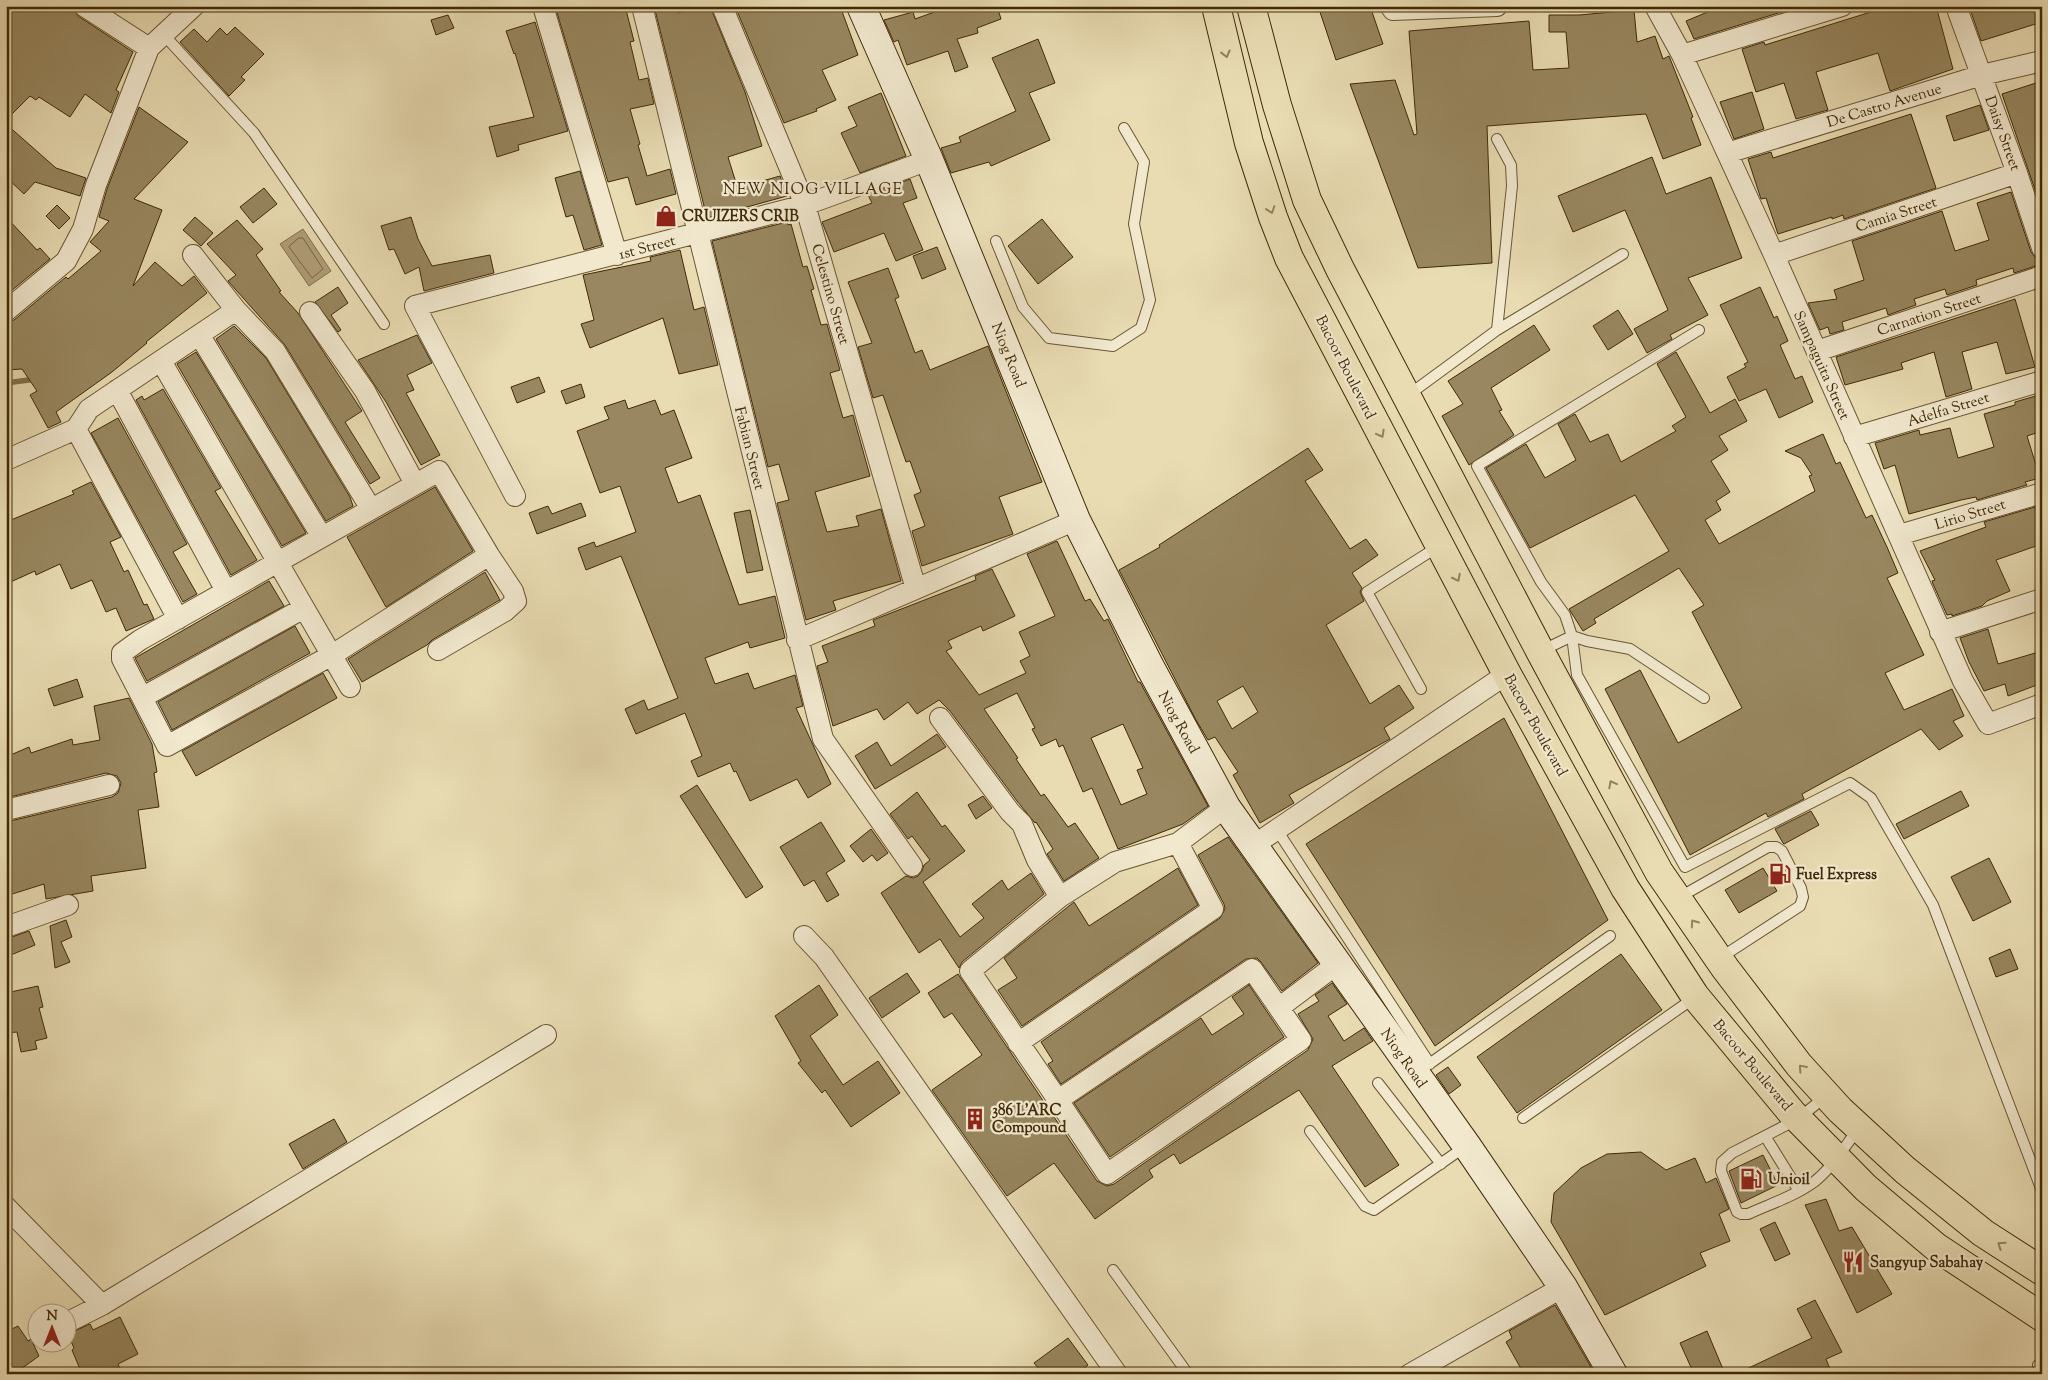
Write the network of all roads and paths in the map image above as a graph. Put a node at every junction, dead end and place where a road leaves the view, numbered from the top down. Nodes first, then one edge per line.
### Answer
1 (84, 6) edge
2 (194, 6) edge
3 (543, 6) edge
4 (642, 6) edge
5 (722, 6) edge
6 (861, 6) edge
7 (1216, 6) edge
8 (1251, 6) edge
9 (1390, 6) edge
10 (1497, 6) edge
11 (1655, 6) edge
12 (1842, 6) edge
13 (1956, 6) edge
14 (164, 35) junction
15 (149, 48) junction
16 (1682, 55) junction
17 (2042, 61) edge
18 (1982, 75) junction
19 (1124, 128) dead end
20 (1497, 140) dead end
21 (1727, 153) junction
22 (929, 160) junction
23 (2017, 173) junction
24 (805, 205) junction
25 (698, 233) junction
26 (996, 241) dead end
27 (2042, 248) edge
28 (1623, 254) dead end
29 (193, 255) dead end
30 (616, 255) junction
31 (1774, 255) junction
32 (2042, 276) edge
33 (236, 310) junction
34 (6, 311) edge
35 (310, 312) dead end
36 (384, 324) dead end
37 (1497, 330) junction
38 (1699, 330) dead end
39 (200, 336) junction
40 (1817, 351) junction
41 (161, 362) junction
42 (2042, 381) edge
43 (117, 390) junction
44 (1406, 397) junction
45 (76, 429) junction
46 (1854, 437) junction
47 (6, 460) edge
48 (415, 484) junction
49 (2042, 493) edge
50 (515, 496) dead end
51 (371, 509) junction
52 (1076, 520) junction
53 (1899, 535) junction
54 (322, 537) junction
55 (1440, 545) junction
56 (489, 555) junction
57 (278, 562) junction
58 (916, 589) junction
59 (226, 592) junction
60 (2042, 599) edge
61 (304, 608) junction
62 (178, 619) junction
63 (1940, 632) junction
64 (1572, 636) junction
65 (797, 640) junction
66 (438, 650) dead end
67 (1540, 651) junction
68 (332, 655) junction
69 (1507, 674) junction
70 (350, 686) dead end
71 (1421, 689) dead end
72 (143, 698) junction
73 (1704, 698) dead end
74 (2042, 704) edge
75 (940, 718) dead end
76 (109, 786) dead end
77 (1226, 807) junction
78 (6, 810) edge
79 (1276, 830) junction
80 (1178, 843) junction
81 (1254, 845) junction
82 (912, 866) dead end
83 (1060, 897) junction
84 (1677, 898) junction
85 (68, 905) dead end
86 (6, 926) edge
87 (804, 936) dead end
88 (1610, 936) dead end
89 (1719, 959) junction
90 (1337, 964) junction
91 (1696, 996) junction
92 (1280, 1007) junction
93 (546, 1035) dead end
94 (1018, 1043) junction
95 (1423, 1069) junction
96 (1378, 1083) dead end
97 (1827, 1096) junction
98 (1058, 1100) junction
99 (1523, 1118) dead end
100 (1798, 1119) junction
101 (1859, 1128) junction
102 (1310, 1131) dead end
103 (1765, 1136) junction
104 (1467, 1146) junction
105 (1836, 1159) junction
106 (1441, 1164) junction
107 (1799, 1191) junction
108 (2042, 1191) edge
109 (6, 1207) edge
110 (1113, 1270) dead end
111 (2042, 1272) edge
112 (1563, 1287) junction
113 (102, 1305) junction
114 (78, 1317) edge
115 (2042, 1317) edge
116 (1117, 1374) edge
117 (1188, 1374) edge
118 (1410, 1374) edge
119 (1613, 1374) edge

1 - 15 street
2 - 14 street
3 - 30 street
4 - 25 street, Fabian Street
5 - 24 street, Celestino Street
6 - 22 street, Niog Road
7 -> 55 main road, Bacoor Boulevard
8 - 44 main road
9 - 10 street
11 - 16 street, Sampaguita Street
12 - 16 street
13 - 18 street, Daisy Street
14 - 15 street
14 - 36 lane
15 - 34 street
16 - 21 street, Sampaguita Street
17 - 18 street, De Castro Avenue
18 - 21 street, De Castro Avenue
18 - 23 street, Daisy Street
19 - 26 lane
20 - 37 lane
21 - 31 street, Sampaguita Street
22 - 24 street, 1st Street
22 - 52 street, Niog Road
23 - 27 street, Daisy Street
23 - 31 street, Camia Street
24 - 25 street, 1st Street
24 - 58 street, Celestino Street
25 - 30 street, 1st Street
25 - 65 street, Fabian Street
28 - 37 lane
29 - 33 street
30 - 50 street, 1st Street
31 - 40 street, Sampaguita Street
32 - 40 street, Carnation Street
33 - 39 street
33 - 51 street
35 - 48 street
37 - 44 lane
38 - 64 lane
39 - 41 street
39 - 54 street
40 - 46 street, Sampaguita Street
41 - 43 street
41 - 57 street
42 - 46 street, Adelfa Street
43 - 45 street
43 - 59 street
44 - 67 main road
45 - 47 street
45 - 62 street
46 - 53 street, Sampaguita Street
48 - 51 street
48 - 56 street
49 - 53 street, Lirio Street
51 - 54 street
52 - 58 street
52 - 77 street, Niog Road
53 - 63 street, Sampaguita Street
54 - 57 street
55 -> 69 main road, Bacoor Boulevard
55 - 71 lane
56 - 66 street
56 - 68 street
57 - 59 street
57 - 61 street
58 - 65 street
59 - 62 street
60 - 63 street
61 - 68 street
61 - 72 street
62 - 72 street
63 - 74 street, Sampaguita Street
64 - 67 lane
64 - 73 lane
64 - 108 lane
65 - 82 street, Fabian Street
67 - 69 main road
84 -> 67 main road
68 - 70 street
68 - 72 street
69 - 79 street
69 - 91 main road, Bacoor Boulevard
75 - 83 street
76 - 78 street
77 - 80 street
77 - 81 street, Niog Road
79 - 81 street
79 - 95 lane
80 - 83 street
80 - 94 street
81 - 90 street, Niog Road
83 - 94 street
89 -> 84 main road
84 - 89 lane
85 - 86 street
87 - 116 street
88 - 95 lane
97 -> 89 main road
90 - 92 street
90 - 95 street, Niog Road
91 - 99 lane
91 - 100 main road, Bacoor Boulevard
92 - 98 street
92 - 98 street
93 - 113 street
94 - 98 street
95 - 104 street, Niog Road
96 - 106 lane
97 - 100 lane
97 - 101 main road
100 - 103 lane
100 - 105 main road, Bacoor Boulevard
101 - 105 lane
111 -> 101 main road
102 - 106 lane
103 - 107 lane
103 - 107 lane
104 - 106 lane
104 - 112 street, Niog Road
105 - 107 lane
105 - 115 main road, Bacoor Boulevard
109 - 113 street
110 - 117 lane
112 - 118 street
112 - 119 street, Niog Road
113 - 114 street

